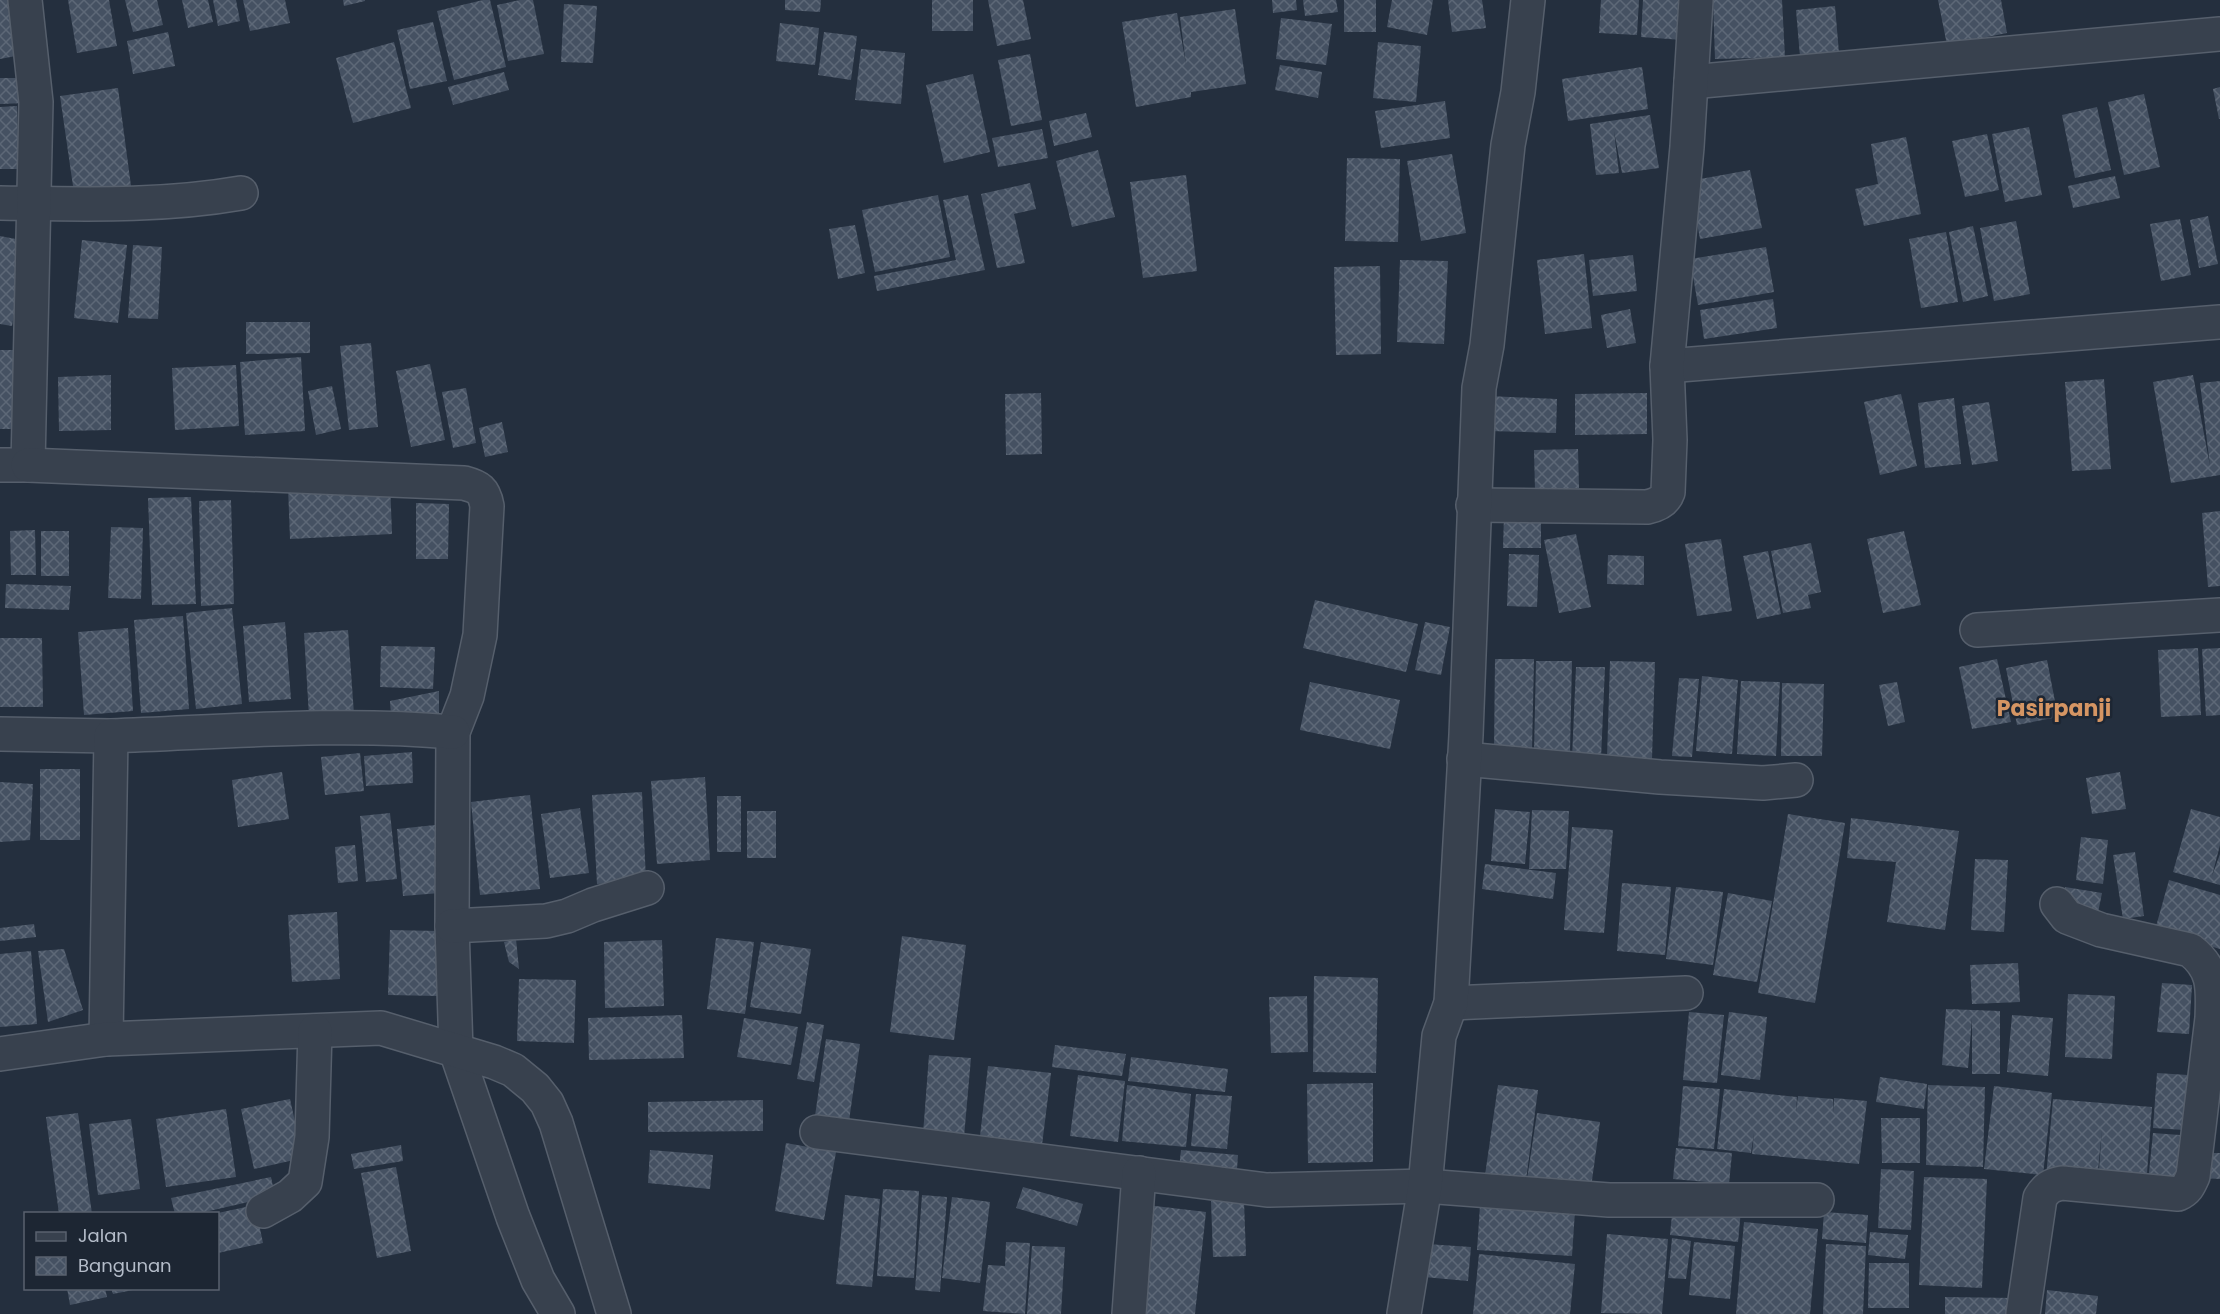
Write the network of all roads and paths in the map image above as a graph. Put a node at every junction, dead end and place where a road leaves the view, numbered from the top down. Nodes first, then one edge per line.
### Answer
1 (25, 0) edge
2 (1528, 0) edge
3 (1696, 0) edge
4 (2220, 34) edge
5 (1691, 82) junction
6 (241, 193) dead end
7 (0, 203) edge
8 (34, 203) junction
9 (2220, 322) edge
10 (1668, 366) junction
11 (14, 465) edge
12 (1473, 505) junction
13 (2220, 615) edge
14 (1977, 630) dead end
15 (453, 732) junction
16 (0, 734) edge
17 (111, 736) junction
18 (1464, 759) junction
19 (1796, 780) dead end
20 (647, 888) dead end
21 (2057, 904) dead end
22 (453, 926) junction
23 (1686, 993) dead end
24 (1451, 1003) junction
25 (315, 1031) junction
26 (106, 1039) junction
27 (456, 1051) junction
28 (0, 1054) edge
29 (817, 1132) dead end
30 (1139, 1173) junction
31 (1425, 1186) junction
32 (1817, 1200) dead end
33 (263, 1211) dead end
34 (558, 1314) edge
35 (614, 1314) edge
36 (1130, 1314) edge
37 (1404, 1314) edge
38 (2023, 1314) edge

1 - 8 street
2 - 12 street
3 - 5 street
4 - 5 street
5 - 10 street
6 - 8 street
7 - 8 street
8 - 11 street
9 - 10 street
10 - 12 street
11 - 15 street
12 - 18 street
13 - 14 street
15 - 17 street
15 - 22 street
16 - 17 street
17 - 26 street
18 - 19 street
18 - 24 street
20 - 22 street
21 - 38 street
22 - 27 street
23 - 24 street
24 - 31 street
25 - 26 street
25 - 27 street
25 - 33 street
26 - 28 street
27 - 34 street
27 - 35 street
29 - 30 street
30 - 31 street
30 - 36 street
31 - 32 street
31 - 37 street

